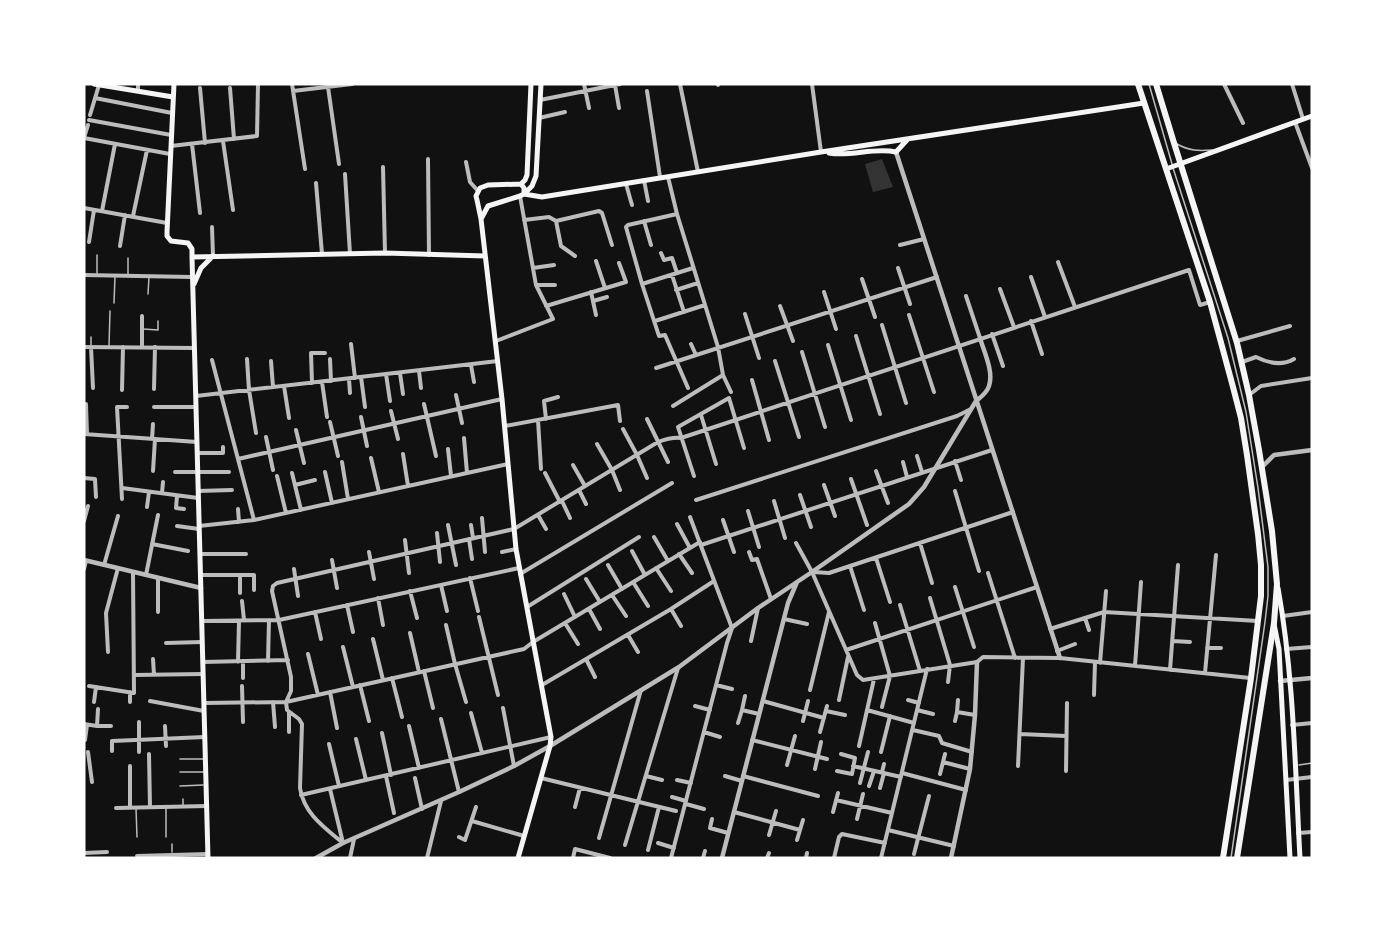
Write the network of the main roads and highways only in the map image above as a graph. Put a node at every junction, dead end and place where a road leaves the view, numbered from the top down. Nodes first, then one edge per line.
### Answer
1 (94, 84) edge
2 (99, 84) edge
3 (174, 84) edge
4 (531, 84) edge
5 (541, 84) edge
6 (1138, 84) edge
7 (1156, 84) edge
8 (112, 85) edge
9 (173, 97) junction
10 (1144, 103) junction
11 (1312, 115) edge
12 (908, 140) junction
13 (821, 152) junction
14 (1181, 164) junction
15 (1169, 168) junction
16 (520, 184) junction
17 (522, 195) junction
18 (481, 219) junction
19 (213, 256) junction
20 (485, 256) junction
21 (192, 257) junction
22 (192, 287) junction
23 (1277, 584) junction
24 (1262, 622) junction
25 (1274, 623) junction
26 (208, 856) edge
27 (518, 858) edge
28 (1223, 858) edge
29 (1237, 858) edge
30 (1290, 858) edge
31 (1300, 858) edge

1 - 2 main road
2 - 8 main road
3 - 9 main road
4 - 16 main road
5 - 17 main road
6 - 10 main road
7 - 14 main road
8 - 9 main road
9 - 21 main road
10 - 12 main road
10 - 15 main road
11 - 14 main road
12 - 13 main road
12 - 13 main road
13 - 17 main road
14 - 15 main road
14 - 23 main road
15 - 24 main road
16 - 17 main road
16 - 18 main road
17 - 18 main road
18 - 20 main road
19 - 20 main road
19 - 21 main road
19 - 22 main road
20 - 27 main road
21 - 22 main road
22 - 26 main road
23 - 25 main road
23 - 31 main road
24 - 25 main road
24 - 28 main road
25 - 29 main road
25 - 30 main road

